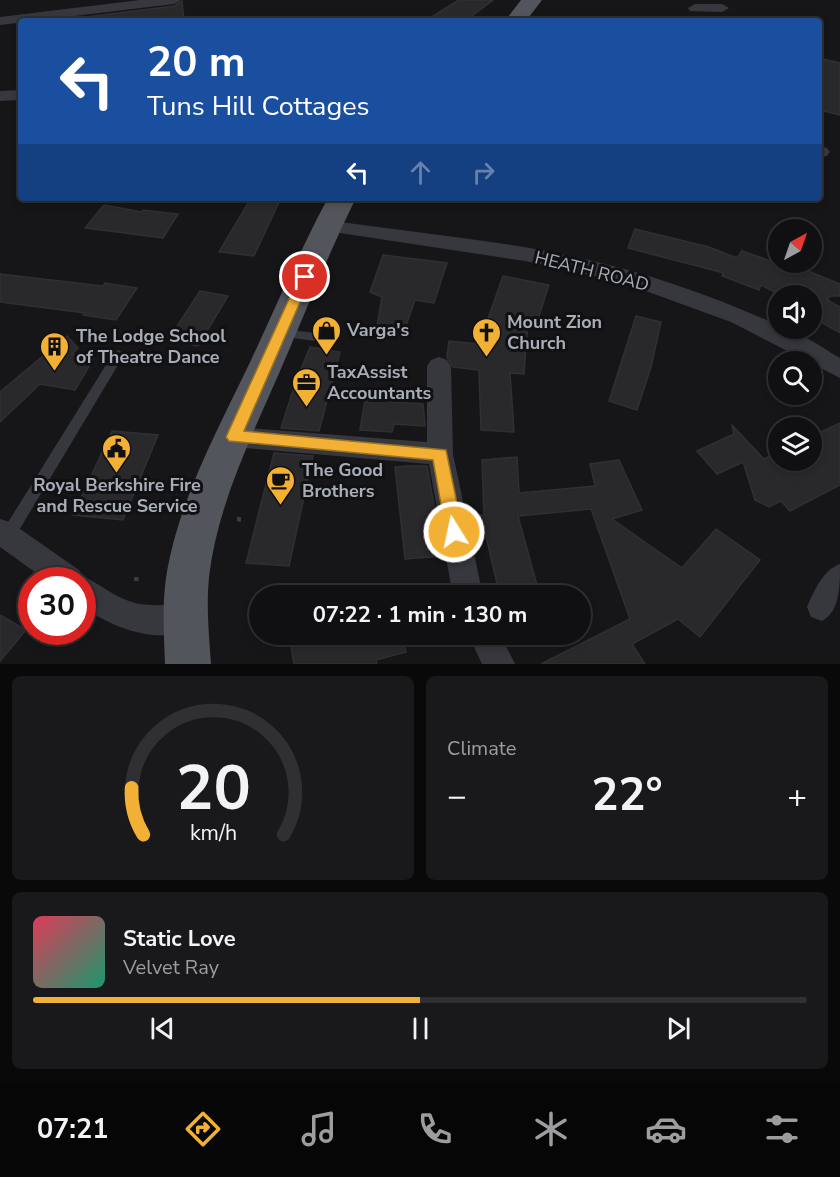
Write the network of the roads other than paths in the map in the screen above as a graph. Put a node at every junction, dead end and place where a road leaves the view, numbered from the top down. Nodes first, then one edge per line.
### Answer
1 (174, 0) edge
2 (532, 0) edge
3 (692, 4) edge
4 (722, 8) dead end
5 (25, 18) edge
6 (517, 18) edge
7 (702, 18) edge
8 (18, 19) edge
9 (0, 21) edge
10 (18, 95) edge
11 (0, 96) edge
12 (335, 212) edge
13 (280, 333) junction
14 (316, 337) dead end
15 (118, 355) dead end
16 (439, 366) dead end
17 (840, 369) edge
18 (234, 437) junction
19 (440, 454) junction
20 (4, 534) edge
21 (51, 567) edge
22 (840, 577) edge
23 (466, 585) edge
24 (96, 600) edge
25 (822, 607) dead end
26 (186, 619) junction
27 (489, 645) edge
28 (188, 664) edge
29 (499, 664) edge

1 - 5 street
2 - 6 main road
3 - 4 street
3 - 7 street
8 - 9 street
10 - 11 street
12 - 13 main road
12 - 17 street, HEATH ROAD
13 - 14 lane
13 - 18 main road
15 - 20 lane
16 - 19 street
18 - 19 street
18 - 26 main road
19 - 23 street
20 - 21 street
22 - 25 street
24 - 26 street
26 - 28 main road
27 - 29 street

